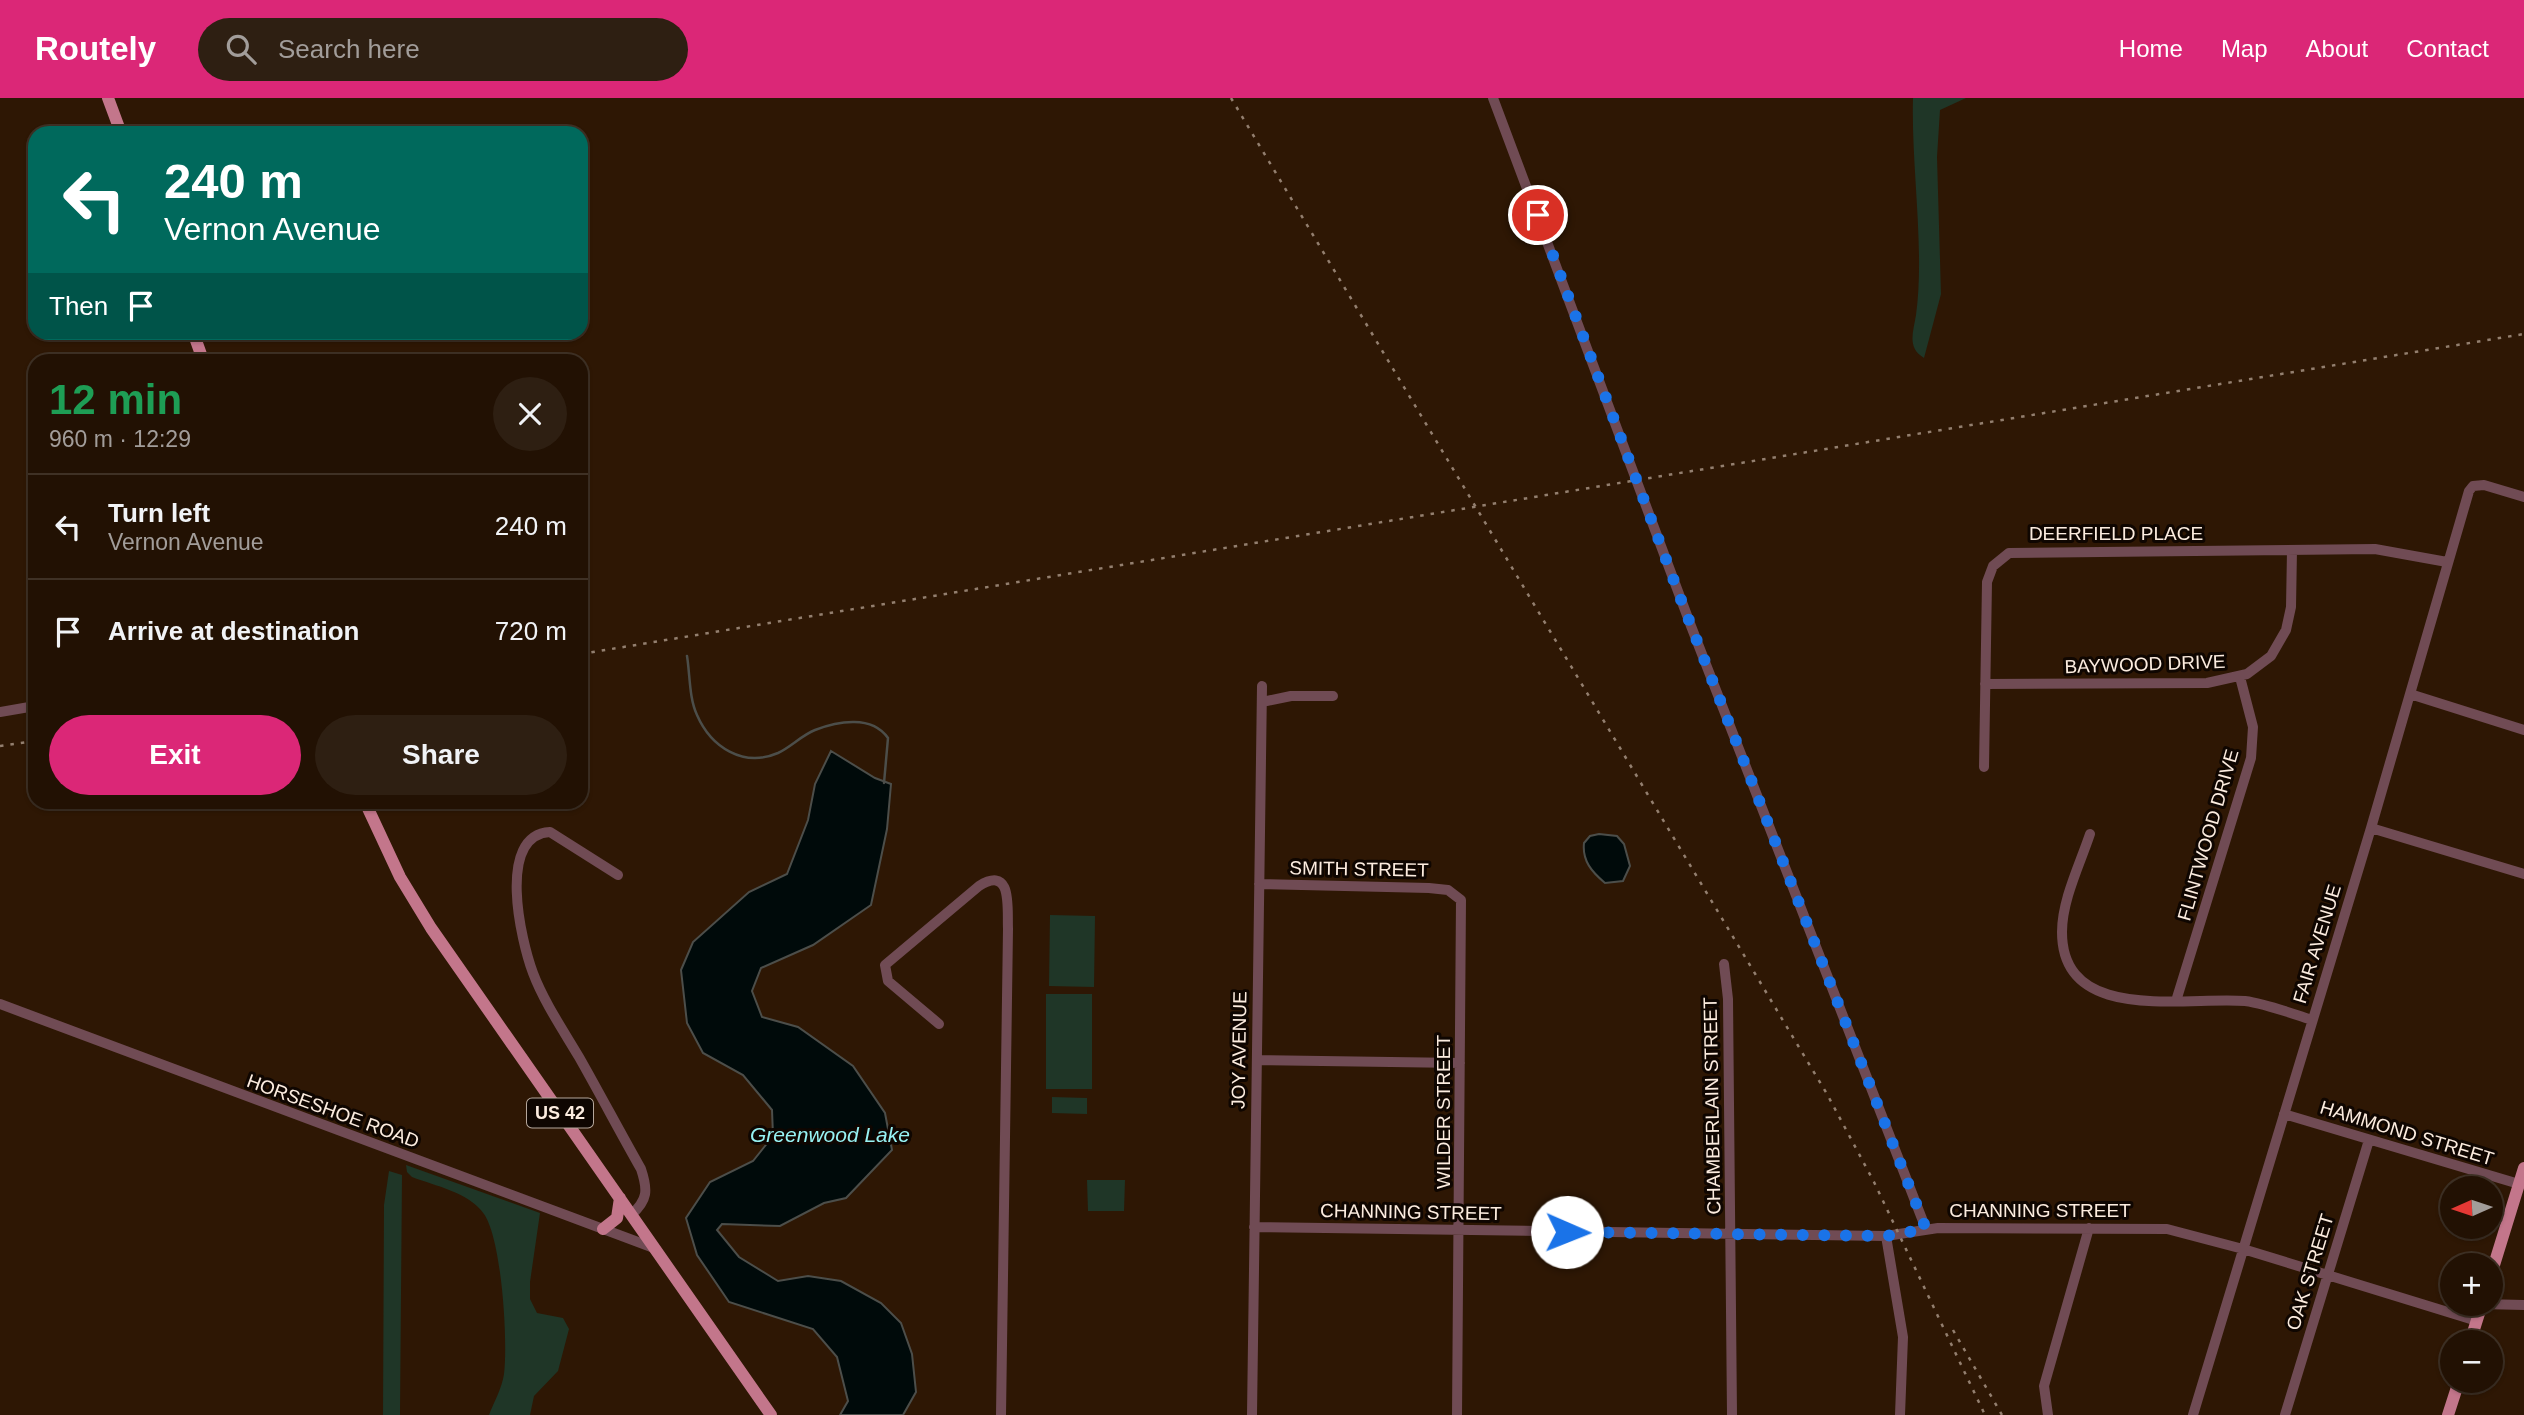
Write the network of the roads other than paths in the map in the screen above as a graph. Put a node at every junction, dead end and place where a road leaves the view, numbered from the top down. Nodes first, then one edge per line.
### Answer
1 (108, 98) edge
2 (1493, 98) edge
3 (118, 126) edge
4 (2524, 497) edge
5 (2292, 550) junction
6 (2447, 562) junction
7 (2240, 677) junction
8 (1985, 684) junction
9 (1262, 686) dead end
10 (2410, 694) junction
11 (1334, 696) dead end
12 (1262, 702) junction
13 (28, 707) edge
14 (0, 712) edge
15 (2524, 730) edge
16 (1984, 767) dead end
17 (369, 809) edge
18 (2371, 828) junction
19 (2090, 834) dead end
20 (2524, 874) edge
21 (618, 875) dead end
22 (1259, 884) junction
23 (1457, 895) joint
24 (1724, 964) dead end
25 (2176, 1001) junction
26 (0, 1004) edge
27 (2312, 1020) junction
28 (939, 1024) dead end
29 (1256, 1060) junction
30 (1460, 1063) junction
31 (2284, 1114) junction
32 (2369, 1140) junction
33 (2524, 1168) edge
34 (2519, 1184) junction
35 (620, 1198) junction
36 (631, 1215) junction
37 (1254, 1227) junction
38 (2089, 1228) junction
39 (603, 1229) junction
40 (1926, 1229) junction
41 (1460, 1230) junction
42 (1732, 1234) junction
43 (1886, 1236) junction
44 (654, 1248) junction
45 (2243, 1249) junction
46 (2498, 1253) edge
47 (2328, 1275) junction
48 (2503, 1304) edge
49 (2524, 1305) edge
50 (2478, 1316) edge
51 (2477, 1321) junction
52 (2474, 1330) edge
53 (2455, 1393) edge
54 (771, 1415) edge
55 (1002, 1415) edge
56 (1252, 1415) edge
57 (1457, 1415) edge
58 (1732, 1415) edge
59 (1900, 1415) edge
60 (2048, 1415) edge
61 (2193, 1415) edge
62 (2285, 1415) edge
63 (2448, 1415) edge

1 - 3 main road
2 - 40 street
4 - 6 street, FAIR AVENUE
5 - 6 street, DEERFIELD PLACE
5 - 7 street, BAYWOOD DRIVE
5 - 8 street, DEERFIELD PLACE
6 - 10 street, FAIR AVENUE
7 - 8 street, BAYWOOD DRIVE
7 - 25 street, FLINTWOOD DRIVE
8 - 16 street, DEERFIELD PLACE
9 - 12 street, JOY AVENUE
10 - 15 street
10 - 18 street, FAIR AVENUE
11 - 12 street
12 - 22 street, JOY AVENUE
13 - 14 street
17 - 35 main road, US 42
18 - 20 street
18 - 27 street, FAIR AVENUE
19 - 25 street
21 - 36 street
22 - 23 street, SMITH STREET
22 - 29 street, JOY AVENUE
23 - 30 street, WILDER STREET
24 - 42 street, CHAMBERLAIN STREET
25 - 27 street
26 - 39 street, HORSESHOE ROAD
27 - 31 street, FAIR AVENUE
28 - 55 street
29 - 30 street
29 - 37 street, JOY AVENUE
30 - 41 street, WILDER STREET
31 - 32 street, HAMMOND STREET
31 - 45 street, FAIR AVENUE
32 - 34 street, HAMMOND STREET
32 - 47 street, OAK STREET
33 - 34 main road
34 - 46 main road
35 - 36 main road, US 42
35 - 39 main road
36 - 44 main road, US 42
37 - 41 street, CHANNING STREET
37 - 56 street, JOY AVENUE
38 - 40 street, CHANNING STREET
38 - 45 street, CHANNING STREET
38 - 60 street
39 - 44 street, HORSESHOE ROAD
40 - 43 street, CHANNING STREET
41 - 42 street, CHANNING STREET
41 - 57 street, WILDER STREET
42 - 43 street, CHANNING STREET
42 - 58 street, CHAMBERLAIN STREET
43 - 59 street
44 - 54 main road, US 42
45 - 47 street, CHANNING STREET
45 - 61 street, FAIR AVENUE
47 - 51 street, CHANNING STREET
47 - 62 street, OAK STREET
48 - 49 street
50 - 51 main road
51 - 52 main road
53 - 63 main road

